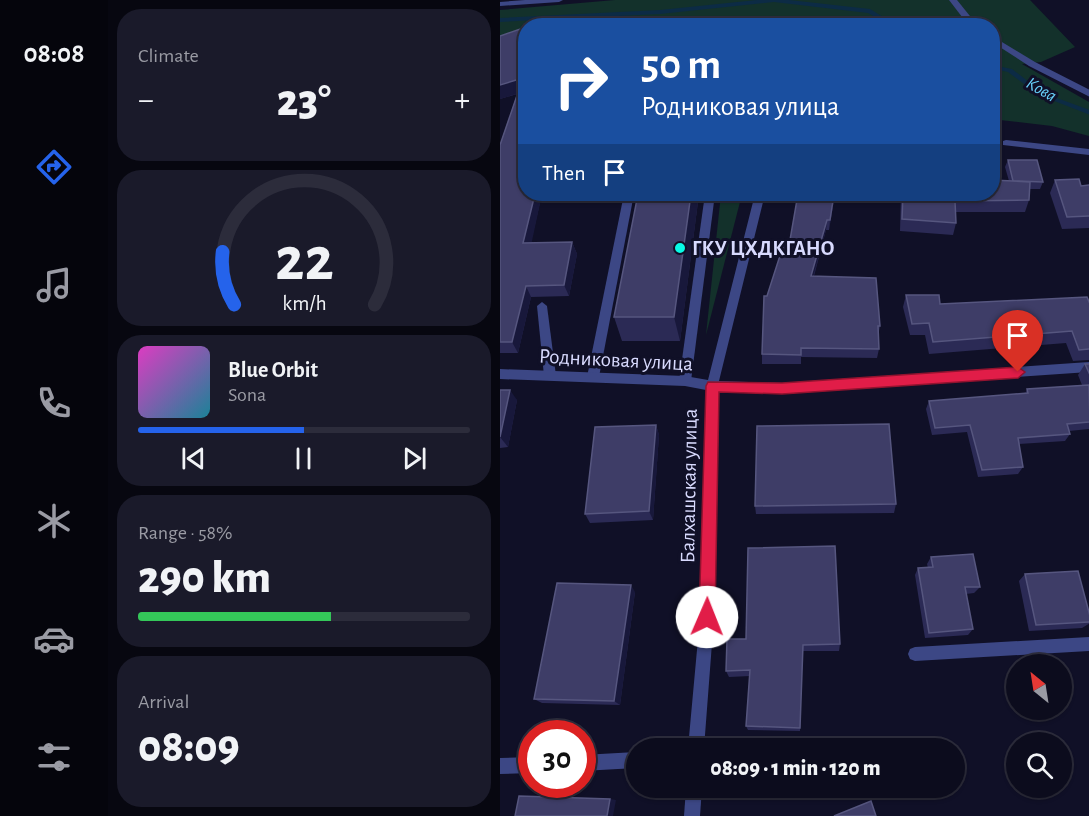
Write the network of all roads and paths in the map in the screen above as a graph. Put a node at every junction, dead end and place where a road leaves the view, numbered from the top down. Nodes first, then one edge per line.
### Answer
1 (559, 0) edge
2 (953, 0) edge
3 (500, 4) edge
4 (968, 18) edge
5 (1000, 43) edge
6 (1090, 94) edge
7 (1006, 143) dead end
8 (1090, 152) edge
9 (628, 201) edge
10 (709, 201) edge
11 (758, 201) edge
12 (542, 306) dead end
13 (1090, 367) edge
14 (500, 374) edge
15 (550, 376) junction
16 (593, 377) junction
17 (685, 381) junction
18 (712, 386) junction
19 (1090, 644) edge
20 (916, 654) dead end
21 (697, 738) edge
22 (626, 761) edge
23 (596, 762) edge
24 (518, 765) edge
25 (500, 766) edge
26 (693, 798) edge
27 (692, 816) edge

1 - 3 street
2 - 4 street
5 - 6 street
7 - 8 street
9 - 16 street
10 - 17 street
11 - 18 street, Балхашская улица
12 - 15 street
13 - 18 street, Родниковая улица
14 - 15 street, Родниковая улица
15 - 16 street, Родниковая улица
16 - 17 street, Родниковая улица
17 - 18 street, Родниковая улица
18 - 21 street, Балхашская улица
19 - 20 street
22 - 23 street
24 - 25 street
26 - 27 street

